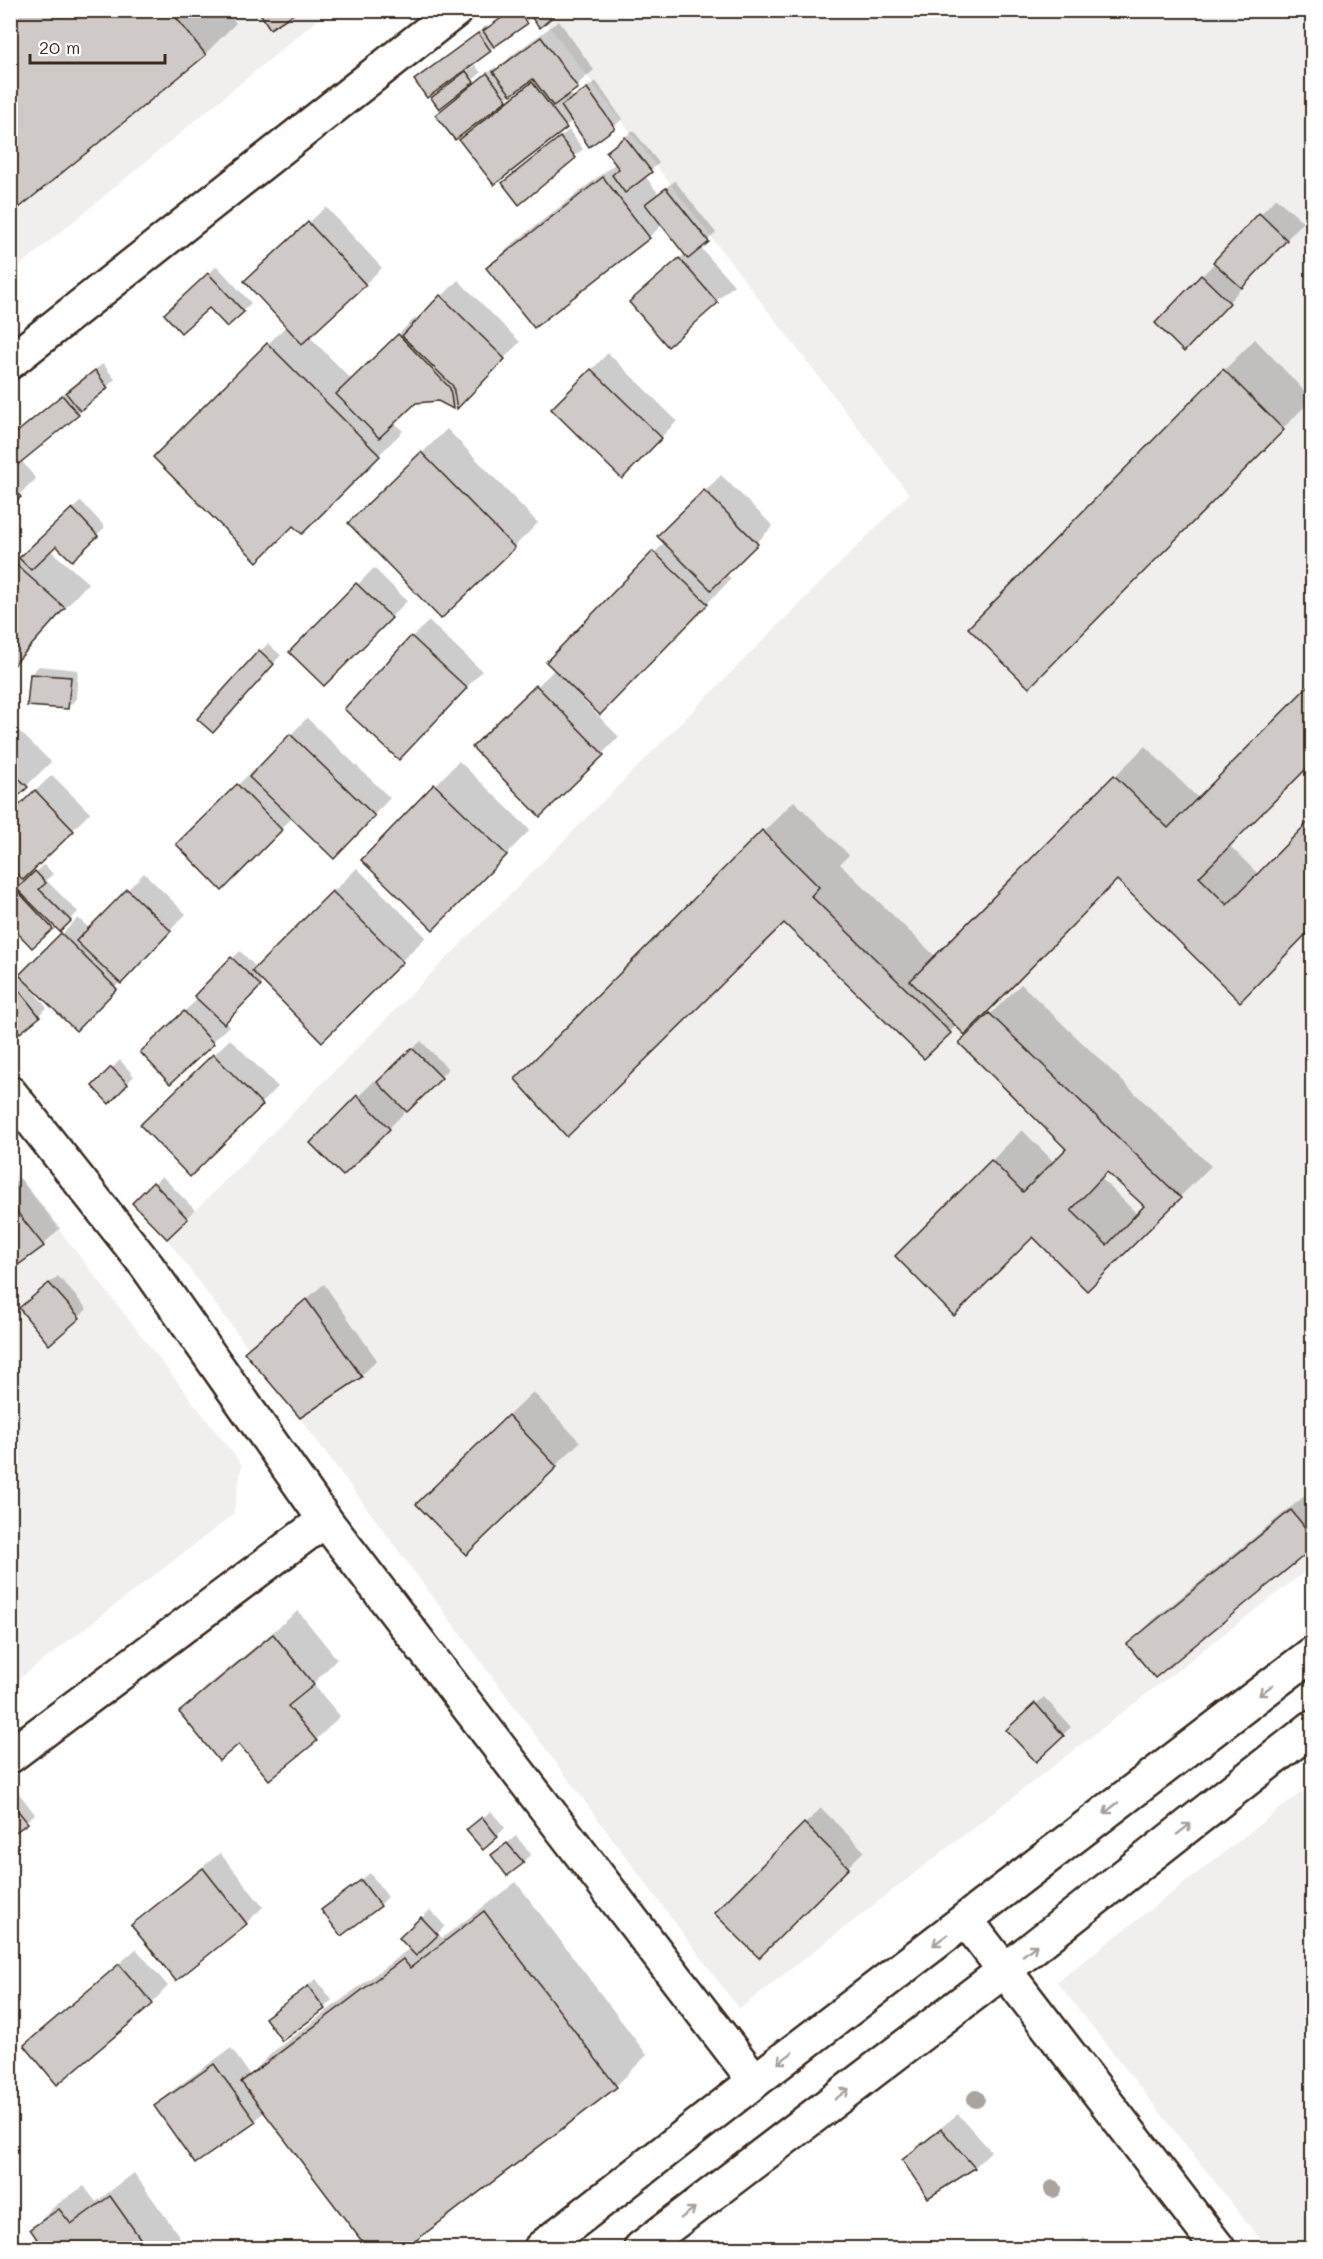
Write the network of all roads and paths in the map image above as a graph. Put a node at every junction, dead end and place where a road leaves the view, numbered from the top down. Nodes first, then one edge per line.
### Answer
1 (456, 10) edge
2 (10, 362) edge
3 (10, 1093) edge
4 (325, 1520) junction
5 (1312, 1654) edge
6 (1312, 1728) edge
7 (10, 1755) edge
8 (966, 1920) junction
9 (1005, 1970) junction
10 (755, 2081) junction
11 (541, 2248) edge
12 (641, 2248) edge
13 (1218, 2248) edge

1 - 2 street
3 - 4 street
4 - 7 street
4 - 10 street
5 -> 8 street
9 -> 6 street
8 - 9 street
8 -> 10 street
12 -> 9 street
9 - 13 street
10 - 11 street

